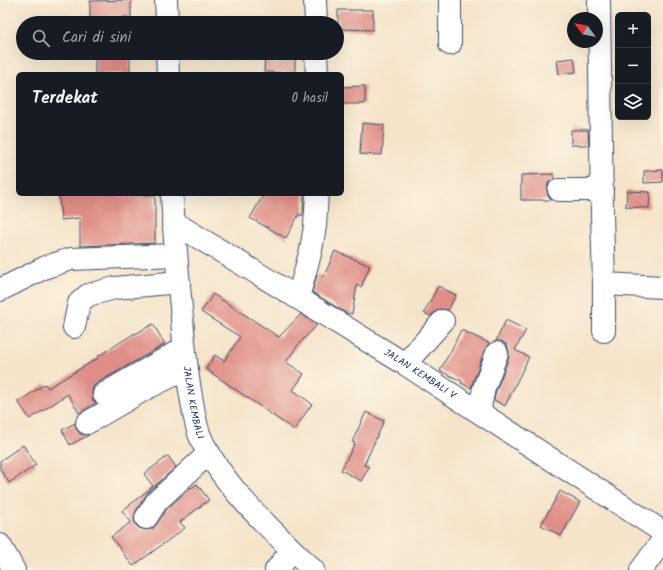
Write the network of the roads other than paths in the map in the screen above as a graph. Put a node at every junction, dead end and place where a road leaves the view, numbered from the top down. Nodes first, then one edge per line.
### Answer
1 (166, 0) edge
2 (315, 0) edge
3 (450, 0) edge
4 (599, 0) edge
5 (167, 16) edge
6 (316, 16) edge
7 (450, 44) dead end
8 (167, 60) edge
9 (316, 60) edge
10 (168, 72) edge
11 (317, 72) edge
12 (560, 190) dead end
13 (602, 190) junction
14 (172, 196) edge
15 (317, 196) edge
16 (173, 222) junction
17 (176, 255) junction
18 (178, 282) junction
19 (604, 284) junction
20 (663, 287) edge
21 (0, 290) edge
22 (298, 298) junction
23 (443, 322) dead end
24 (74, 327) dead end
25 (604, 331) dead end
26 (184, 348) junction
27 (498, 353) dead end
28 (405, 364) junction
29 (186, 369) junction
30 (104, 394) dead end
31 (479, 412) junction
32 (87, 423) dead end
33 (209, 454) junction
34 (146, 518) dead end
35 (663, 532) edge
36 (663, 540) edge
37 (0, 545) edge
38 (292, 550) junction
39 (14, 570) edge
40 (276, 570) edge
41 (313, 570) edge
42 (641, 570) edge

1 - 5 street
2 - 6 street
3 - 7 street
4 - 13 street
8 - 10 street
9 - 11 street
12 - 13 street
13 - 19 street
14 - 16 street, JALAN KEMBALI
15 - 22 street
16 - 17 street, JALAN KEMBALI
16 - 22 street, JALAN KEMBALI V
17 - 18 street, JALAN KEMBALI
17 - 21 street
18 - 24 street
18 - 26 street, JALAN KEMBALI
19 - 20 street
19 - 25 street
22 - 28 street, JALAN KEMBALI V
23 - 28 street
26 - 29 street, JALAN KEMBALI
26 - 30 street
27 - 31 street
28 - 31 street, JALAN KEMBALI V
29 - 32 street
29 - 33 street, JALAN KEMBALI
31 - 35 street, JALAN KEMBALI V
33 - 34 street
33 - 38 street, JALAN KEMBALI
36 - 42 street
37 - 39 street
38 - 40 street
38 - 41 street, JALAN KEMBALI

